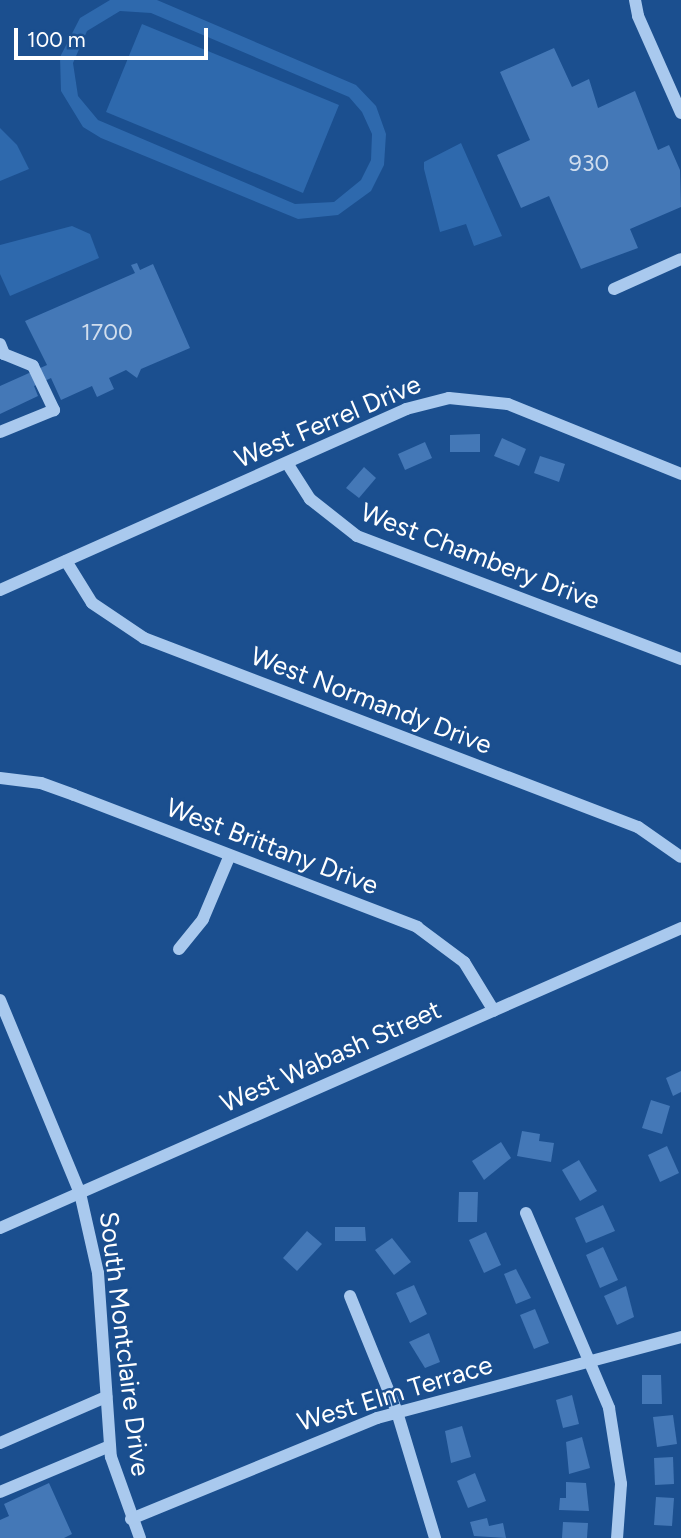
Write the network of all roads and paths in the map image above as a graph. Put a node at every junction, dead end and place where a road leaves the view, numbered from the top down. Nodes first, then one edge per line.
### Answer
1 (635, 0) edge
2 (681, 113) edge
3 (681, 259) edge
4 (614, 289) dead end
5 (1, 351) edge
6 (0, 432) edge
7 (287, 463) junction
8 (681, 474) edge
9 (66, 561) junction
10 (0, 590) edge
11 (681, 659) edge
12 (0, 778) edge
13 (230, 855) junction
14 (681, 857) edge
15 (681, 928) edge
16 (179, 949) dead end
17 (0, 1000) edge
18 (494, 1011) junction
19 (80, 1193) junction
20 (526, 1213) dead end
21 (0, 1228) edge
22 (350, 1296) dead end
23 (681, 1337) edge
24 (593, 1362) junction
25 (106, 1396) junction
26 (397, 1412) junction
27 (0, 1443) edge
28 (110, 1446) junction
29 (0, 1492) edge
30 (131, 1519) junction
31 (139, 1538) edge
32 (435, 1538) edge
33 (617, 1538) edge

1 - 2 street
3 - 4 street
5 - 6 street
7 - 8 street, West Ferrel Drive
7 - 9 street, West Ferrel Drive
7 - 11 street, West Chambery Drive
9 - 10 street, West Ferrel Drive
9 - 14 street, West Normandy Drive
12 - 13 street, West Brittany Drive
13 - 16 street
13 - 18 street, West Brittany Drive
15 - 18 street, West Wabash Street
17 - 19 street, South Montclaire Drive
18 - 19 street, West Wabash Street
19 - 21 street, West Wabash Street
19 - 25 street, South Montclaire Drive
20 - 24 street
22 - 26 street
23 - 24 street, West Elm Terrace
24 - 26 street, West Elm Terrace
24 - 33 street
25 - 27 street
25 - 28 street, South Montclaire Drive
26 - 30 street, West Elm Terrace
26 - 32 street
28 - 29 street
28 - 30 street, South Montclaire Drive
30 - 31 street, South Montclaire Drive

